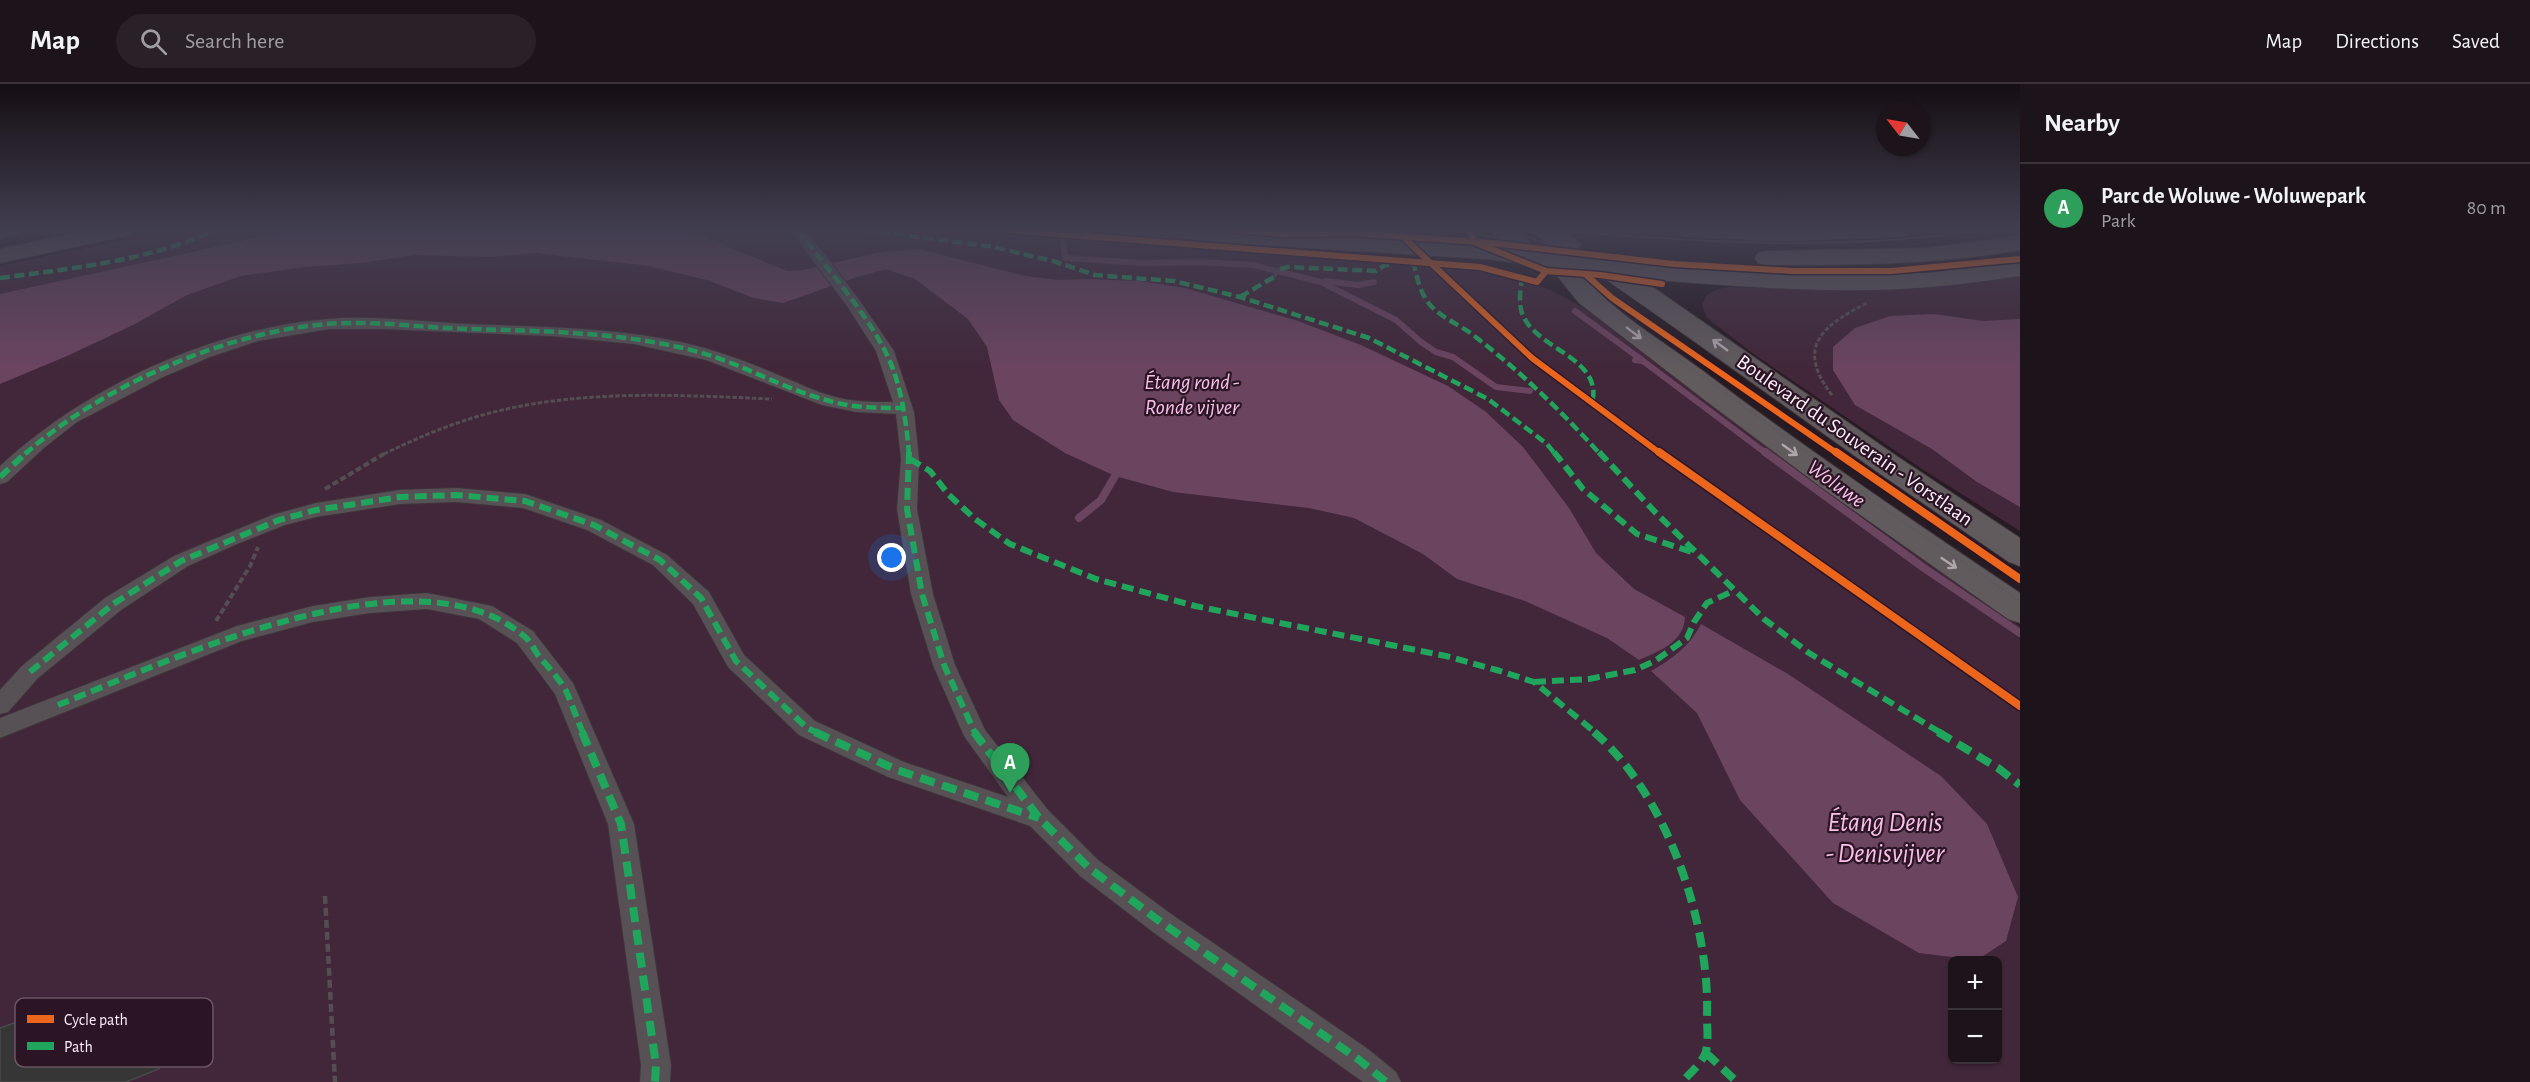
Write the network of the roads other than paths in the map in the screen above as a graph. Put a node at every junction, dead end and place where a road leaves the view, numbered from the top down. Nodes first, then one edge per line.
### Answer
1 (832, 277) edge
2 (1537, 277) edge
3 (1572, 277) edge
4 (1619, 277) edge
5 (1712, 277) edge
6 (1957, 277) edge
7 (1728, 278) junction
8 (1588, 298) junction
9 (1691, 324) junction
10 (904, 408) junction
11 (0, 477) edge
12 (2020, 554) edge
13 (2020, 610) edge
14 (0, 705) edge
15 (0, 728) edge
16 (1039, 818) junction
17 (655, 1082) edge
18 (1386, 1082) edge

1 - 10 street
2 - 8 main road
3 - 8 main road, Boulevard du Souverain - Vorstlaan
4 - 9 main road, Boulevard du Souverain - Vorstlaan
5 - 7 main road
6 - 7 main road
7 - 9 main road
8 -> 13 main road, Boulevard du Souverain - Vorstlaan
12 -> 9 main road, Boulevard du Souverain - Vorstlaan
10 - 11 street
10 - 16 street
14 - 16 street
15 - 17 street
16 - 18 street

